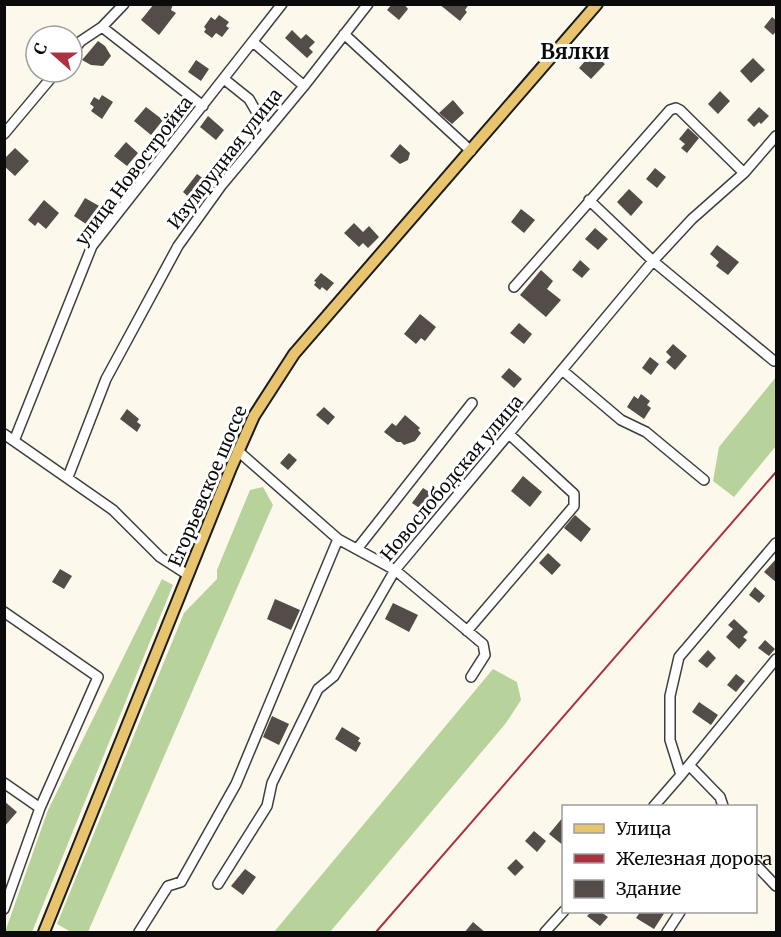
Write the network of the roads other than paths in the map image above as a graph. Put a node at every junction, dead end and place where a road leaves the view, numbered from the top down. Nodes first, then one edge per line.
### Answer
1 (124, 4) edge
2 (282, 4) edge
3 (368, 4) edge
4 (597, 4) edge
5 (102, 27) junction
6 (344, 34) junction
7 (84, 39) edge
8 (253, 42) junction
9 (224, 79) junction
10 (46, 84) edge
11 (303, 86) junction
12 (203, 106) junction
13 (267, 130) junction
14 (4, 134) edge
15 (777, 136) edge
16 (471, 151) junction
17 (744, 173) junction
18 (589, 200) junction
19 (653, 261) junction
20 (514, 286) dead end
21 (774, 361) dead end
22 (562, 370) junction
23 (472, 404) dead end
24 (4, 434) edge
25 (509, 434) junction
26 (14, 441) junction
27 (238, 451) junction
28 (68, 477) junction
29 (705, 480) dead end
30 (338, 539) junction
31 (777, 543) edge
32 (357, 549) junction
33 (395, 570) junction
34 (188, 575) junction
35 (4, 612) edge
36 (467, 631) junction
37 (775, 664) edge
38 (471, 677) dead end
39 (689, 765) junction
40 (681, 775) junction
41 (4, 783) edge
42 (656, 805) edge
43 (722, 805) edge
44 (40, 808) junction
45 (757, 866) edge
46 (218, 884) dead end
47 (777, 886) edge
48 (4, 909) edge
49 (562, 913) edge
50 (679, 913) edge
51 (44, 933) edge
52 (139, 933) edge
53 (545, 933) edge
54 (667, 933) edge

1 - 5 street
2 - 8 street, улица Новостройка
3 - 6 street, Изумрудная улица
4 - 16 main road, Егорьевское шоссе
5 - 7 street
5 - 12 street
6 - 11 street, Изумрудная улица
6 - 16 street
8 - 9 street, улица Новостройка
8 - 11 street
9 - 12 street, улица Новостройка
9 - 13 street
10 - 14 street
11 - 13 street, Изумрудная улица
12 - 26 street, улица Новостройка
13 - 28 street, Изумрудная улица
15 - 17 street, Новослободская улица
16 - 27 main road, Егорьевское шоссе
17 - 18 street
17 - 19 street, Новослободская улица
18 - 19 street
18 - 20 street
19 - 21 street
19 - 22 street, Новослободская улица
22 - 25 street, Новослободская улица
22 - 29 street
23 - 32 street
24 - 26 street
25 - 33 street, Новослободская улица
25 - 36 street
26 - 28 street
27 - 30 street
27 - 34 main road, Егорьевское шоссе
28 - 34 street
30 - 32 street
30 - 52 street
31 - 40 street
32 - 33 street
33 - 36 street
33 - 46 street, Новослободская улица
34 - 51 main road, Егорьевское шоссе
35 - 44 street
36 - 38 street
37 - 39 street
39 - 40 street
39 - 43 street
40 - 42 street
41 - 44 street
44 - 48 street
45 - 47 street
49 - 53 street
50 - 54 street

